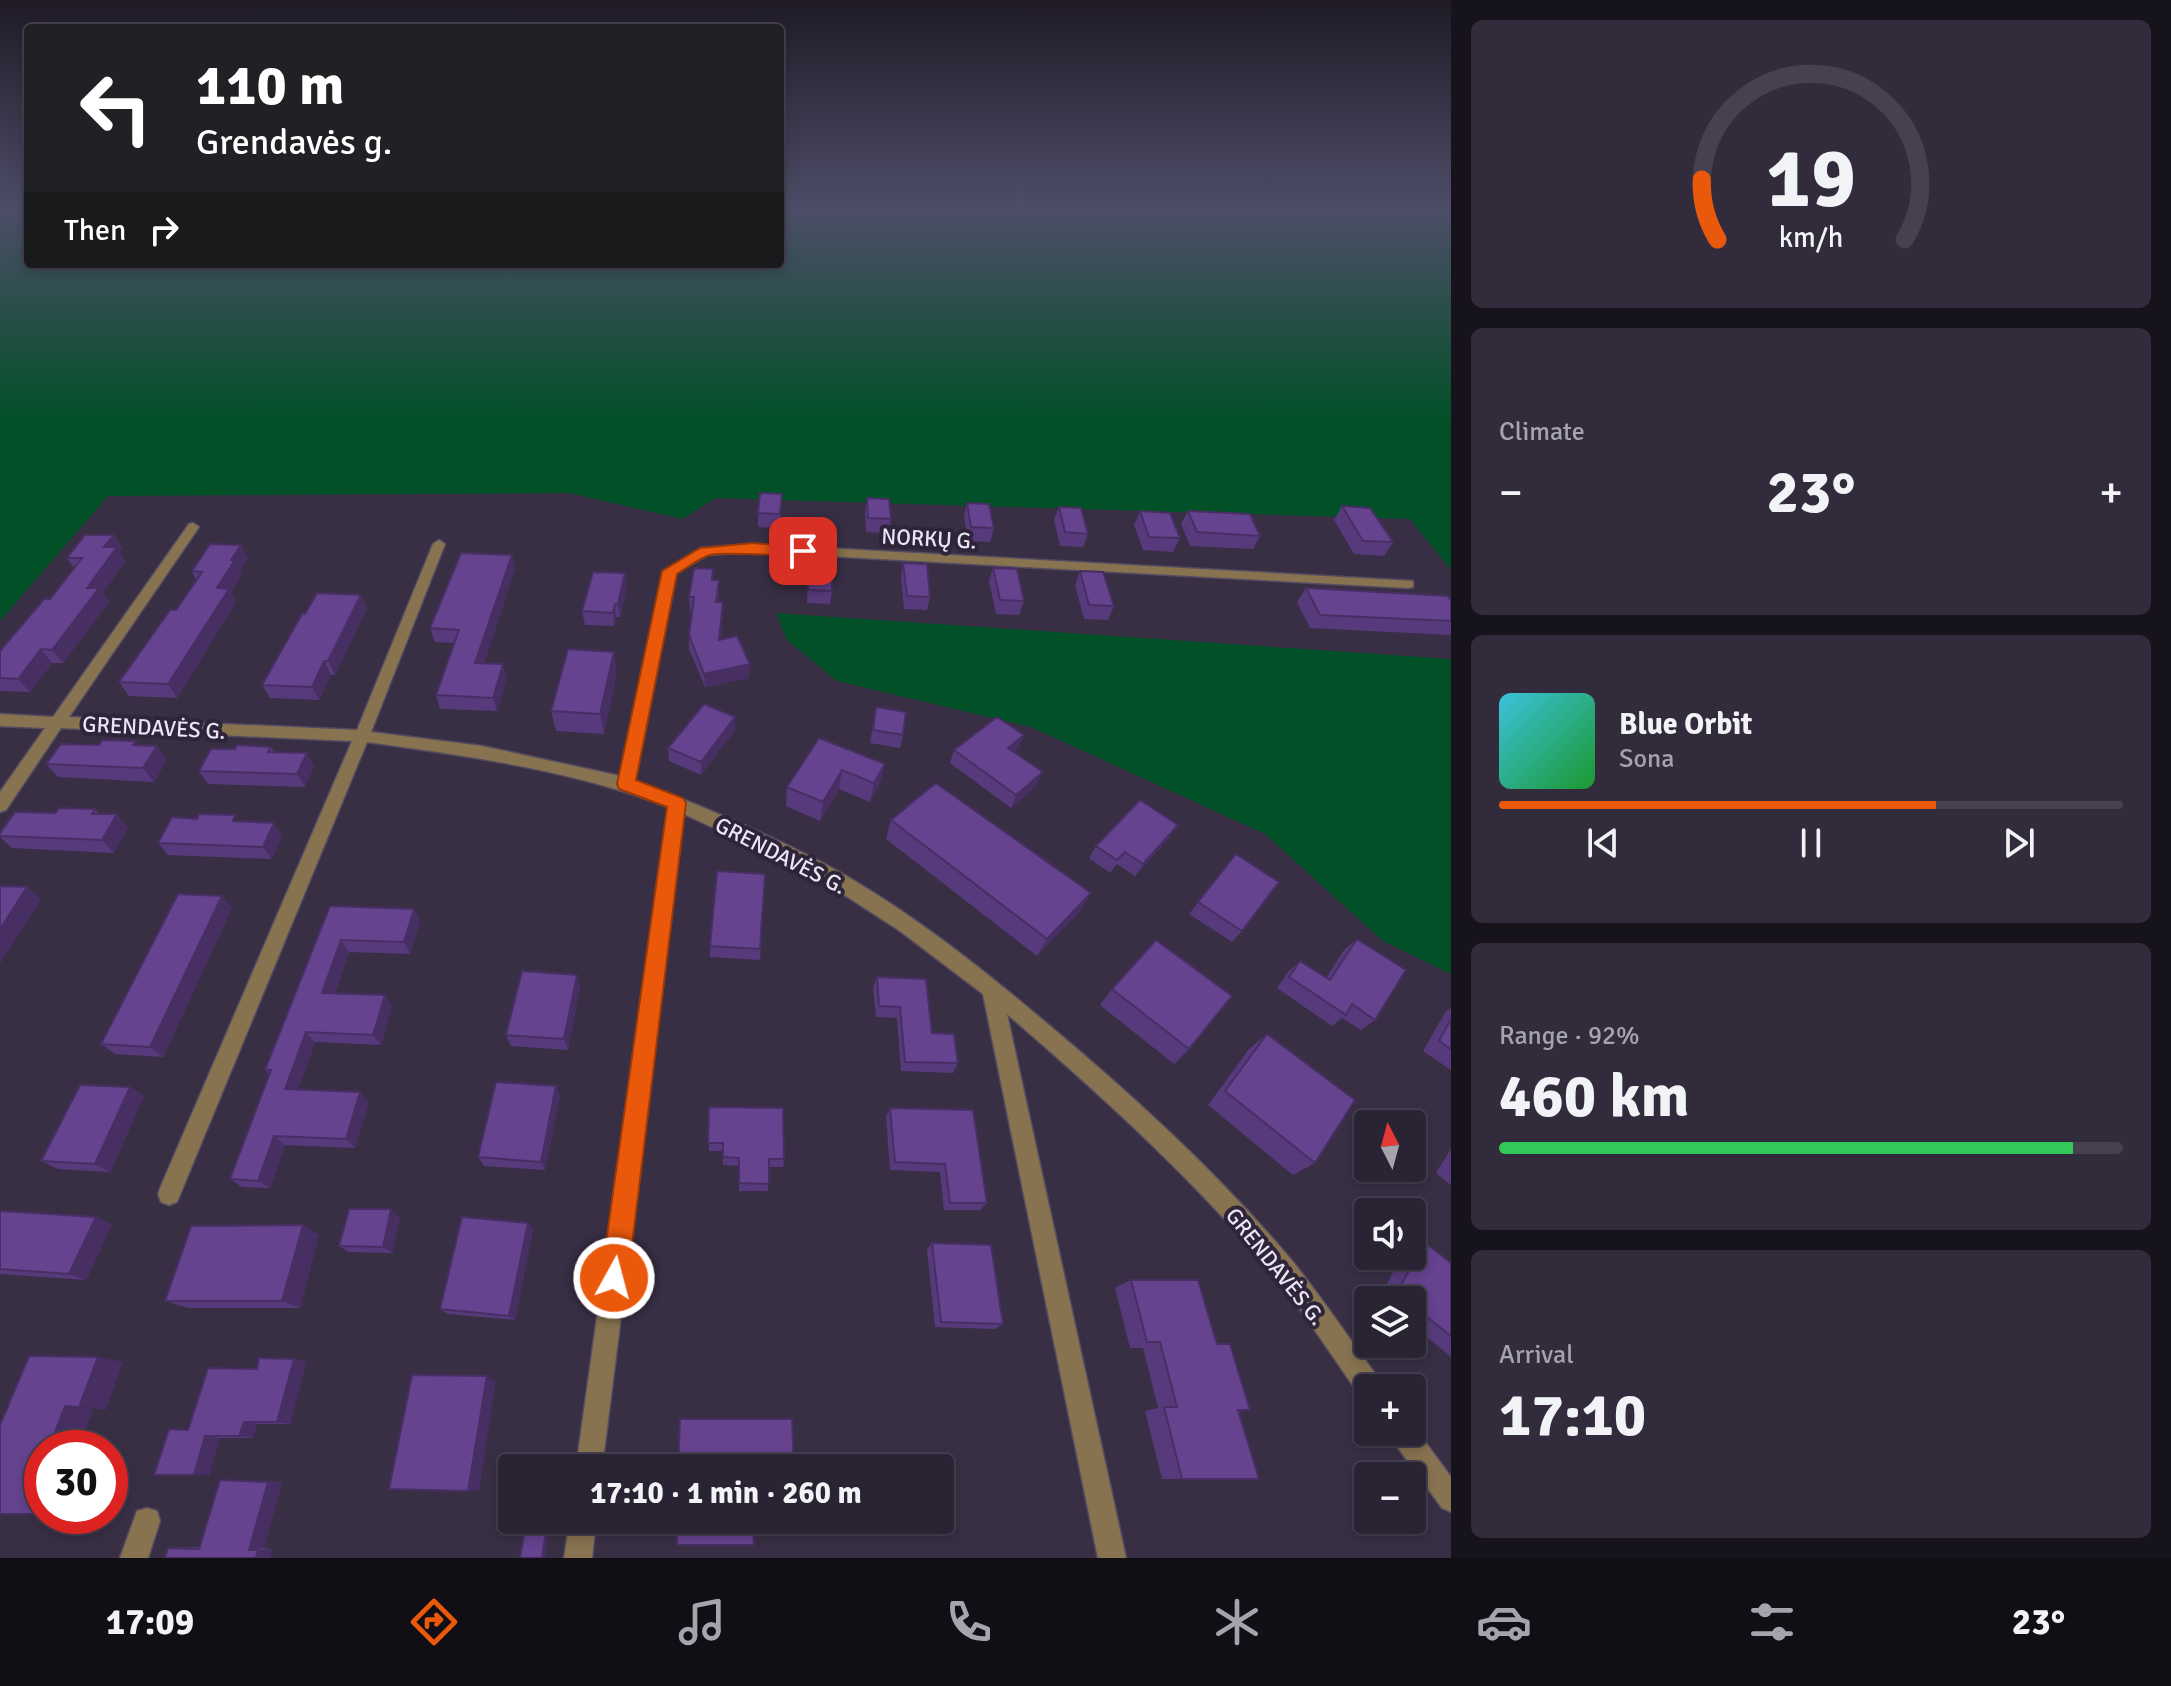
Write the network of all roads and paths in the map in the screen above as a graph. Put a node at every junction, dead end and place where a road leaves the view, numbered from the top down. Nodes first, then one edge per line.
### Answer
1 (193, 527) dead end
2 (439, 544) dead end
3 (1408, 584) dead end
4 (0, 720) edge
5 (60, 722) junction
6 (362, 736) junction
7 (626, 784) junction
8 (677, 803) junction
9 (0, 805) edge
10 (992, 989) junction
11 (169, 1194) dead end
12 (1360, 1374) edge
13 (1412, 1446) edge
14 (591, 1454) edge
15 (1451, 1499) edge
16 (147, 1521) dead end
17 (581, 1534) edge
18 (134, 1558) edge
19 (578, 1558) edge
20 (1112, 1558) edge

1 - 5 street
2 - 6 street
3 - 7 street, NORKŲ G.
4 - 5 street, GRENDAVĖS G.
5 - 6 street, GRENDAVĖS G.
5 - 9 street
6 - 7 street, GRENDAVĖS G.
6 - 11 street
7 - 8 street, GRENDAVĖS G.
8 - 10 street, GRENDAVĖS G.
8 - 14 street
10 - 12 street, GRENDAVĖS G.
10 - 20 street
13 - 15 street
16 - 18 street
17 - 19 street

